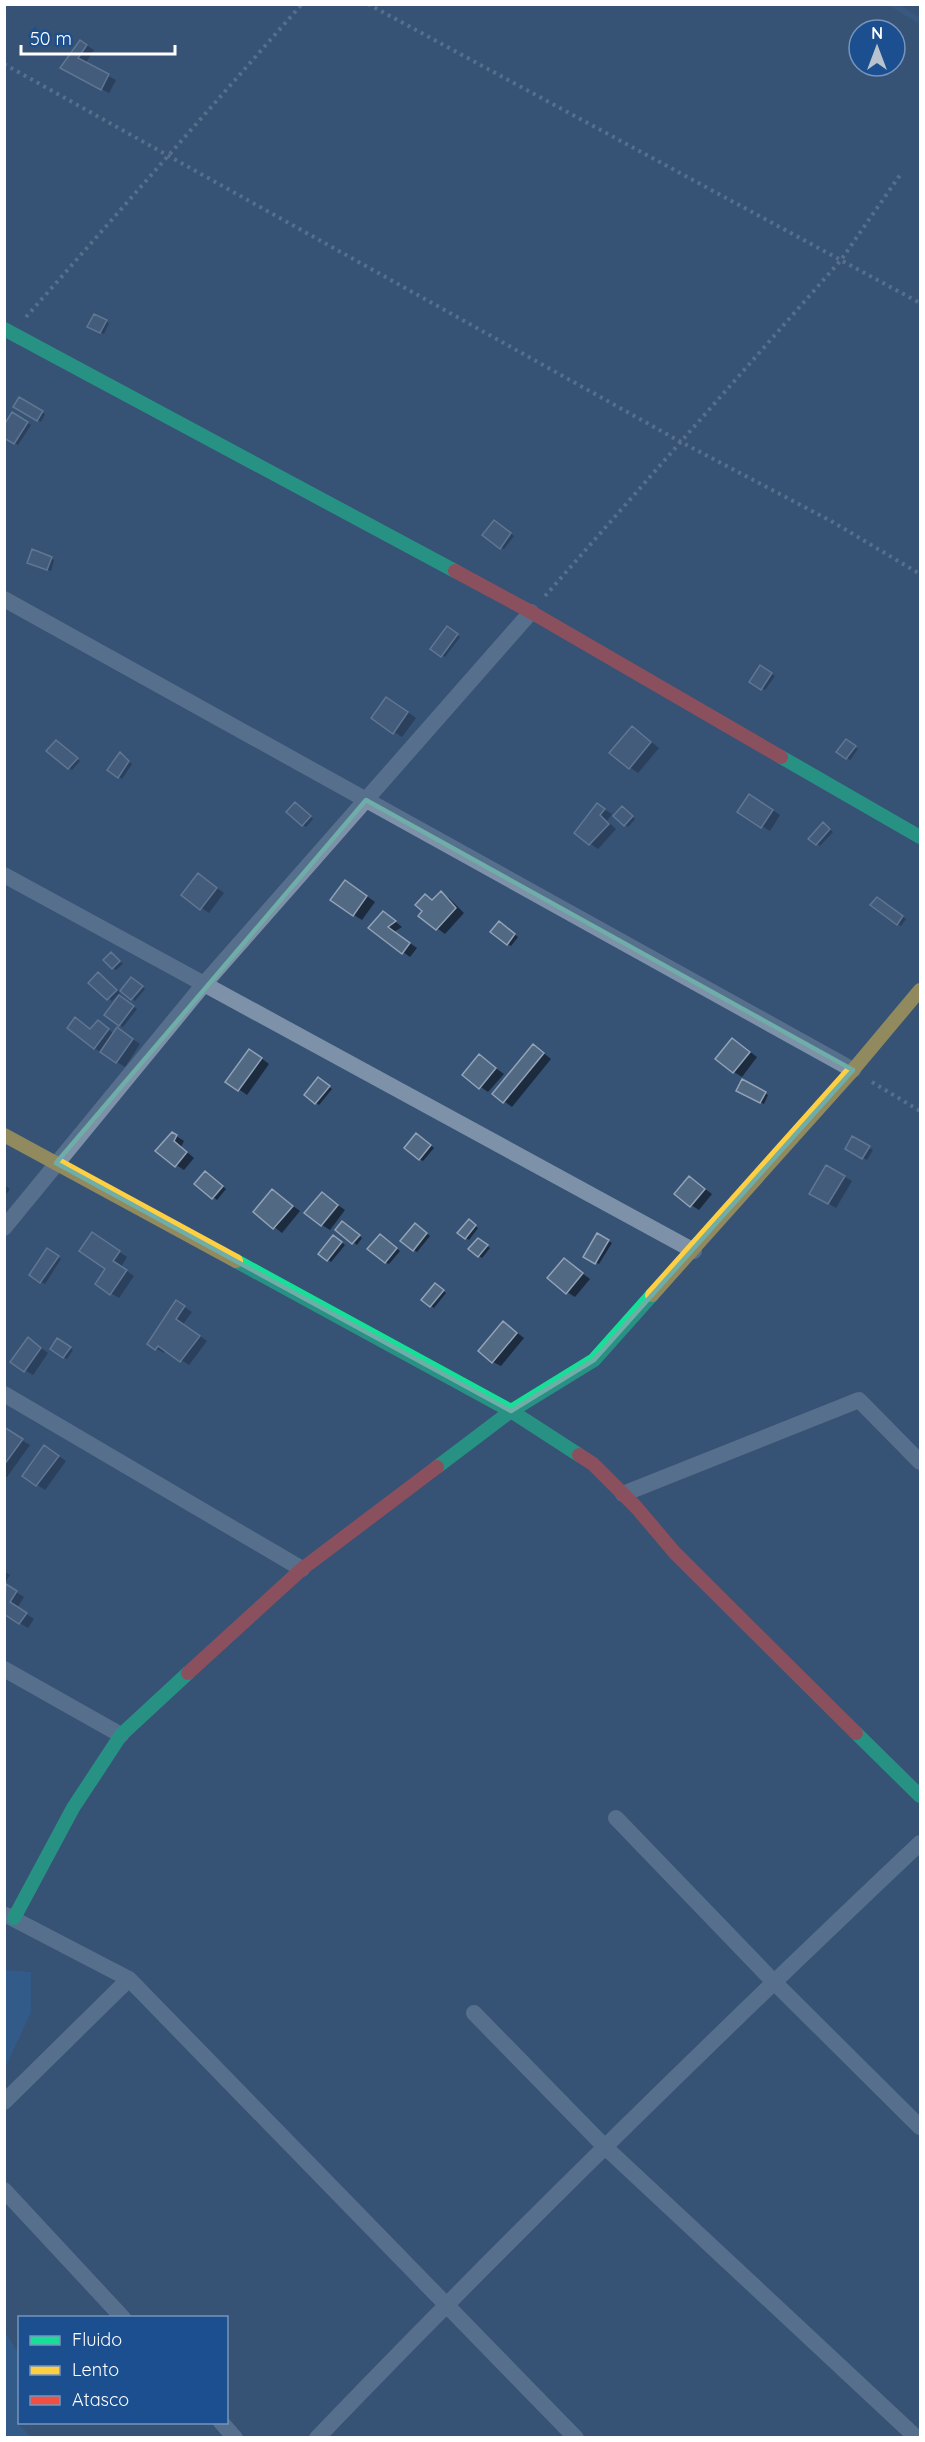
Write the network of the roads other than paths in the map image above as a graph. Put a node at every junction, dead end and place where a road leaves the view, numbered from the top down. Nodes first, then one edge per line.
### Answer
1 (7, 335) edge
2 (4, 599) edge
3 (531, 612) junction
4 (366, 800) junction
5 (921, 837) edge
6 (4, 875) edge
7 (204, 984) junction
8 (921, 990) edge
9 (853, 1070) junction
10 (4, 1135) edge
11 (56, 1163) junction
12 (4, 1228) edge
13 (694, 1251) junction
14 (4, 1394) edge
15 (512, 1411) junction
16 (921, 1462) edge
17 (623, 1494) junction
18 (302, 1569) junction
19 (4, 1669) edge
20 (121, 1735) junction
21 (921, 1796) edge
22 (616, 1818) dead end
23 (921, 1843) edge
24 (9, 1916) edge
25 (129, 1979) junction
26 (773, 1981) junction
27 (474, 2013) dead end
28 (4, 2102) edge
29 (921, 2127) edge
30 (605, 2147) junction
31 (4, 2190) edge
32 (446, 2303) junction
33 (121, 2316) edge
34 (223, 2424) edge
35 (235, 2438) edge
36 (316, 2438) edge
37 (576, 2438) edge
38 (917, 2438) edge

1 - 3 street
2 - 4 street
3 - 4 street
3 - 5 street
4 - 7 street
4 - 9 street
6 - 7 street
7 - 11 street
7 - 13 street
8 - 9 street
9 - 13 street
10 - 11 street
11 - 12 street
11 - 15 street
13 - 15 street
14 - 18 street
15 - 17 street
15 - 18 street
16 - 17 street
17 - 21 street
18 - 20 street
19 - 20 street
20 - 24 street
22 - 26 street
23 - 26 street
24 - 25 street
25 - 28 street
25 - 32 street
26 - 29 street
26 - 30 street
27 - 30 street
30 - 32 street
30 - 38 street
31 - 33 street
32 - 36 street
32 - 37 street
34 - 35 street

